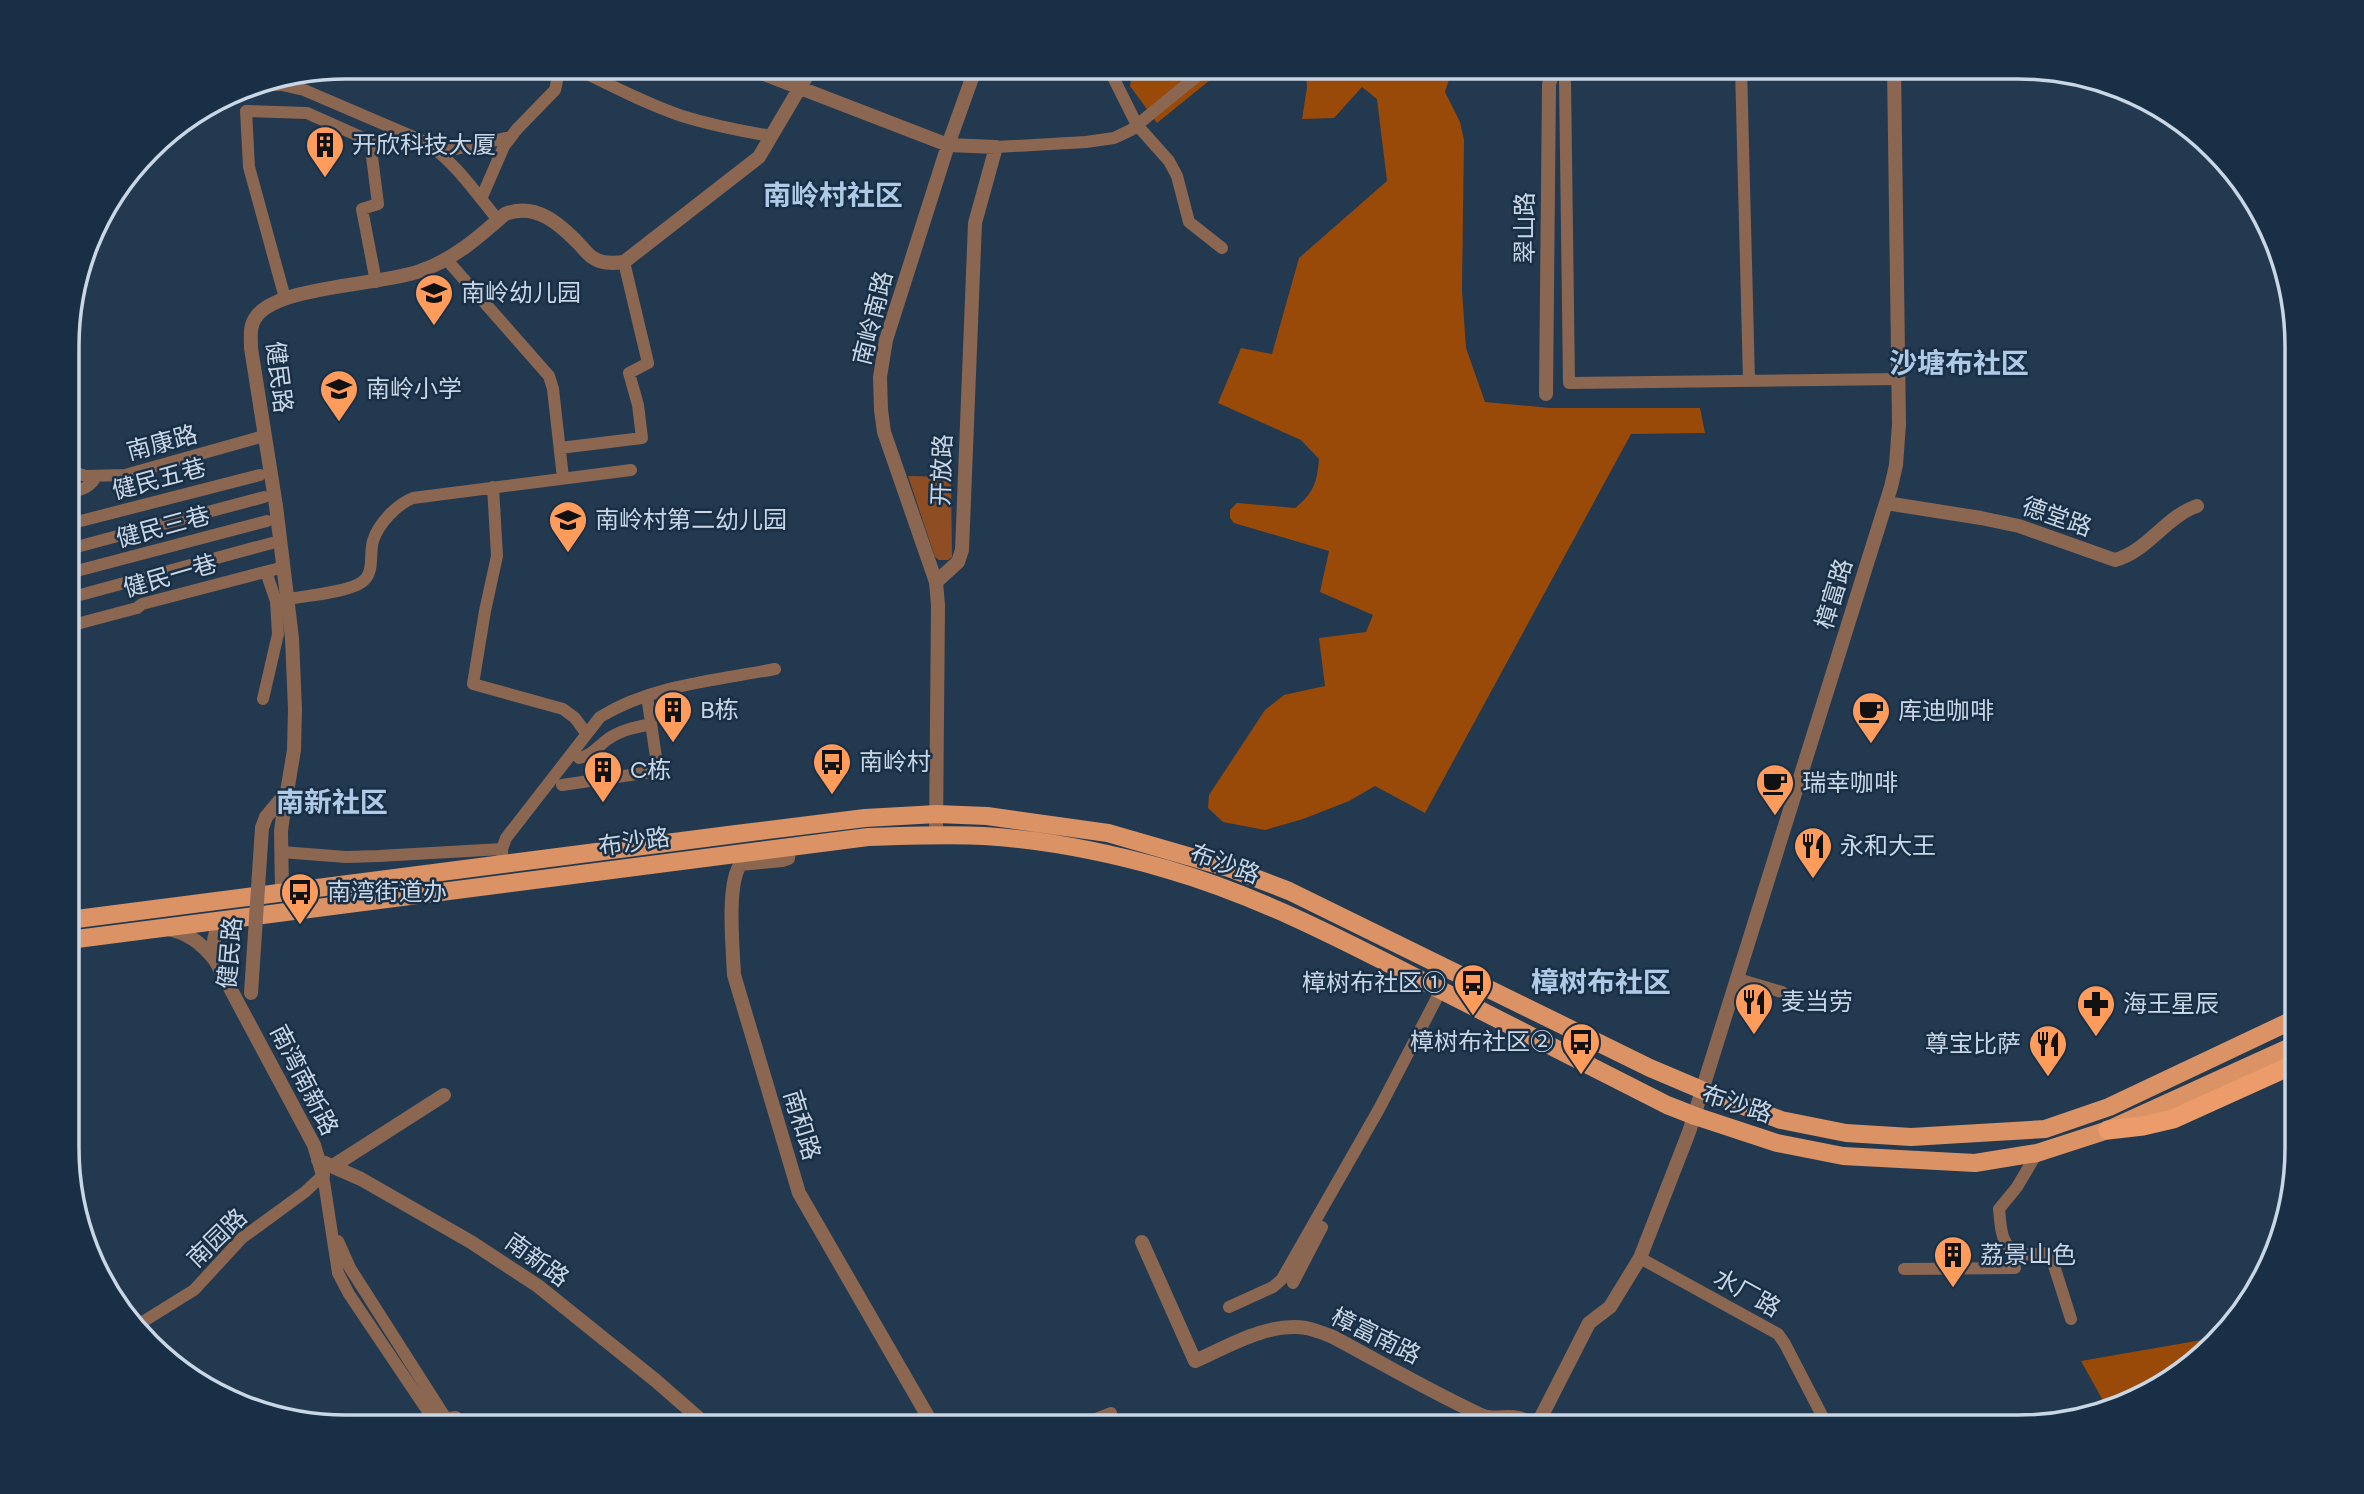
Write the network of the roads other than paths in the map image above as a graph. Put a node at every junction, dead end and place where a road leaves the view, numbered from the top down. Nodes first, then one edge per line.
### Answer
1 (556, 79) edge
2 (599, 79) edge
3 (779, 79) edge
4 (805, 79) edge
5 (971, 79) edge
6 (1114, 79) edge
7 (1192, 79) edge
8 (1551, 79) edge
9 (1562, 79) edge
10 (1741, 79) edge
11 (1894, 79) edge
12 (286, 86) edge
13 (800, 87) junction
14 (1137, 125) junction
15 (771, 136) junction
16 (510, 137) junction
17 (948, 145) junction
18 (996, 147) junction
19 (437, 150) junction
20 (481, 199) junction
21 (498, 220) junction
22 (1222, 248) dead end
23 (447, 260) junction
24 (624, 262) junction
25 (376, 282) junction
26 (285, 298) junction
27 (1898, 379) junction
28 (1749, 381) junction
29 (1546, 394) dead end
30 (264, 436) junction
31 (560, 448) junction
32 (631, 470) dead end
33 (79, 474) edge
34 (260, 475) dead end
35 (96, 476) junction
36 (563, 478) junction
37 (493, 487) junction
38 (79, 491) edge
39 (264, 497) dead end
40 (1886, 503) junction
41 (2197, 506) dead end
42 (79, 521) edge
43 (267, 521) dead end
44 (272, 543) dead end
45 (79, 546) edge
46 (284, 567) junction
47 (79, 570) edge
48 (266, 572) junction
49 (936, 582) junction
50 (79, 595) edge
51 (288, 599) junction
52 (79, 623) edge
53 (775, 669) dead end
54 (648, 696) junction
55 (262, 699) dead end
56 (652, 724) junction
57 (586, 733) junction
58 (579, 758) dead end
59 (562, 785) dead end
60 (286, 792) junction
61 (937, 814) junction
62 (936, 835) junction
63 (789, 847) junction
64 (281, 852) junction
65 (502, 856) junction
66 (282, 893) junction
67 (79, 919) edge
68 (225, 921) junction
69 (167, 928) junction
70 (79, 939) edge
71 (215, 960) junction
72 (1738, 979) junction
73 (1444, 991) junction
74 (1782, 992) dead end
75 (245, 1015) junction
76 (2285, 1023) edge
77 (2285, 1049) edge
78 (2285, 1069) edge
79 (1703, 1091) junction
80 (444, 1096) dead end
81 (1695, 1116) junction
82 (1782, 1119) junction
83 (2108, 1130) junction
84 (1777, 1143) junction
85 (2037, 1153) junction
86 (328, 1170) junction
87 (1142, 1242) dead end
88 (1640, 1258) junction
89 (2015, 1268) dead end
90 (1904, 1269) dead end
91 (1293, 1283) dead end
92 (1229, 1307) dead end
93 (2071, 1319) dead end
94 (143, 1322) edge
95 (1111, 1413) dead end
96 (434, 1415) edge
97 (695, 1415) edge
98 (927, 1415) edge
99 (1106, 1415) edge
100 (1480, 1415) edge
101 (1542, 1415) edge
102 (1822, 1415) edge

1 - 16 street
2 - 15 street
3 - 13 street
4 - 13 street
5 - 17 street, 南岭南路
6 - 14 street
7 - 14 street
8 - 29 street, 翠山路
9 - 28 street
10 - 28 street
11 - 27 street, 樟富路
12 - 19 street
13 - 15 street
13 - 17 street
14 - 18 street
14 - 22 street
15 - 24 street
16 - 19 street
16 - 20 street
17 - 18 street
17 - 49 street, 南岭南路
18 - 49 street, 开放路
19 - 20 street
20 - 21 street
21 - 23 street, 健民路
21 - 24 street, 健民路
23 - 25 street, 健民路
23 - 31 street
24 - 31 street
25 - 26 street, 健民路
25 - 26 street
26 - 30 street, 健民路
27 - 28 street
27 - 40 street, 樟富路
30 - 35 street, 南康路
30 - 46 street, 健民路
31 - 36 street
32 - 36 street
33 - 35 street, 南康路
34 - 42 street, 健民五巷
35 - 38 street
36 - 37 street
37 - 51 street
37 - 57 street
39 - 45 street
40 - 41 street, 德堂路
40 - 72 street, 樟富路
43 - 47 street, 健民三巷
44 - 50 street
46 - 48 street, 健民一巷
46 - 51 street, 健民路
48 - 52 street, 健民一巷
48 - 55 street
49 - 61 street
51 - 60 street, 健民路
53 - 54 street
54 - 56 street
54 - 57 street
56 - 58 street
56 - 59 street
57 - 65 street
60 - 64 street
60 - 75 street, 健民路, bridge
61 - 62 street
61 - 65 main road, 布沙路
61 - 79 main road, 布沙路
62 - 63 main road, 布沙路
62 - 73 main road, 布沙路
63 - 68 main road, 布沙路
63 - 98 street, 南和路
64 - 65 street
64 - 66 street
65 - 66 main road, 布沙路
66 - 67 main road, 布沙路
68 - 69 main road, 布沙路
68 - 71 street
69 - 70 main road, 布沙路
69 - 71 street, 南湾南新路
71 - 75 street, 南湾南新路
72 - 74 street
72 - 79 street, 樟富路
73 - 81 main road, 布沙路
73 - 91 street
73 - 92 street
75 - 86 street, 南湾南新路
76 - 82 main road, 布沙路
77 - 83 main road, 布沙路
78 - 83 highway
79 - 81 street, 樟富路
79 - 82 main road, 布沙路
80 - 86 street
81 - 84 main road, 布沙路
81 - 88 street, 樟富南路
82 - 84 main road
83 - 85 main road, 布沙路
84 - 85 main road, 布沙路
85 - 93 street
86 - 94 street, 南园路
86 - 96 street, 南湾南新路
86 - 97 street, 南新路
87 - 100 street, 樟富南路
88 - 101 street, 樟富南路
88 - 102 street, 水厂路
89 - 90 street
95 - 99 street

